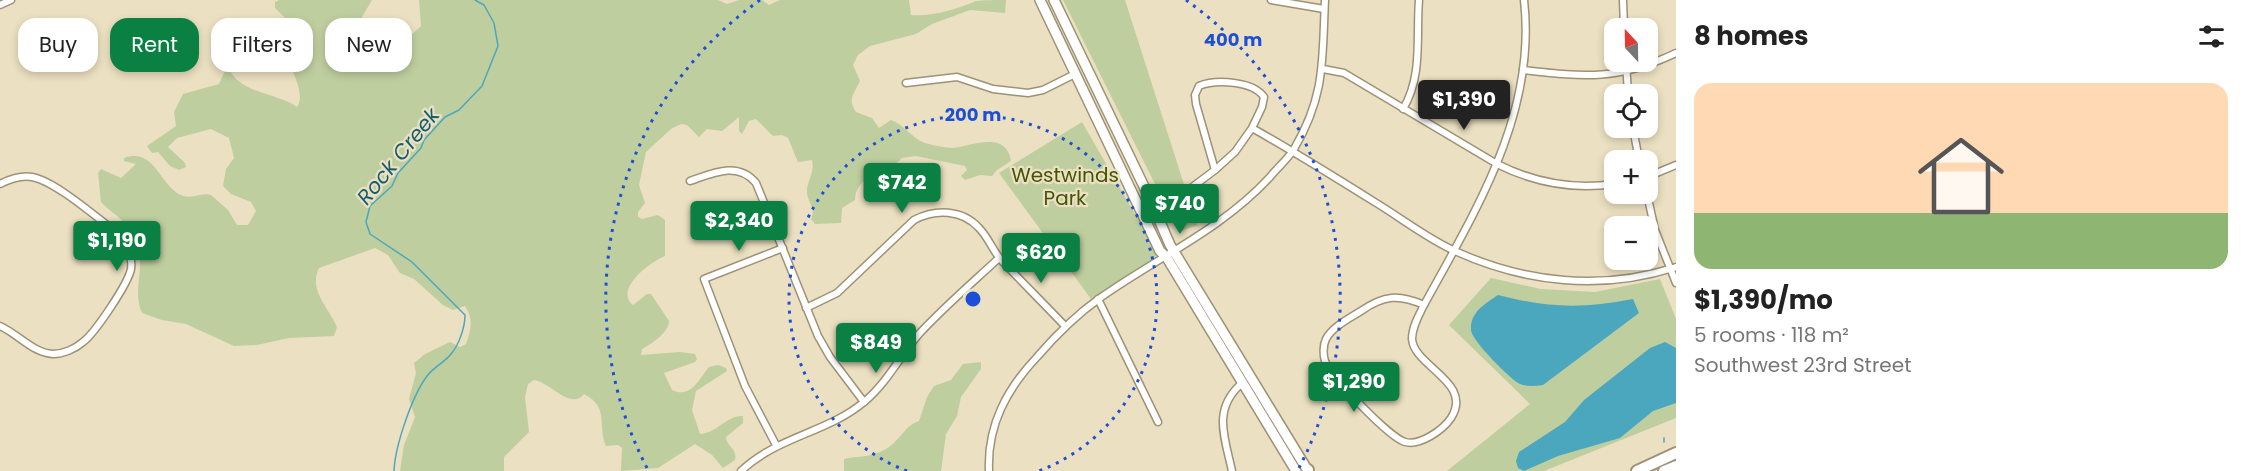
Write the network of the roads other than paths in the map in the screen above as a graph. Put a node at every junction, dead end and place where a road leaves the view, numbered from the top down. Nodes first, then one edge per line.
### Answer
1 (11, 0) edge
2 (1040, 0) edge
3 (1054, 0) edge
4 (1271, 0) edge
5 (1325, 0) edge
6 (1419, 0) edge
7 (1524, 0) edge
8 (1623, 0) edge
9 (0, 5) edge
10 (1324, 9) junction
11 (1624, 18) edge
12 (1676, 53) edge
13 (1658, 60) edge
14 (1323, 69) junction
15 (1522, 70) junction
16 (1626, 72) joint
17 (1075, 74) junction
18 (906, 83) dead end
19 (1627, 84) edge
20 (1403, 109) junction
21 (1252, 128) junction
22 (1293, 151) junction
23 (1497, 164) junction
24 (1676, 165) edge
25 (1215, 170) junction
26 (1658, 172) edge
27 (690, 181) dead end
28 (0, 184) edge
29 (1604, 184) edge
30 (1187, 191) dead end
31 (1649, 204) edge
32 (783, 249) junction
33 (1454, 250) junction
34 (1176, 251) junction
35 (999, 258) junction
36 (1167, 258) junction
37 (1673, 268) edge
38 (1676, 283) edge
39 (1098, 299) junction
40 (1424, 305) junction
41 (806, 308) junction
42 (0, 326) edge
43 (1065, 326) junction
44 (1241, 384) junction
45 (864, 402) junction
46 (1158, 422) dead end
47 (776, 445) junction
48 (1676, 453) edge
49 (1676, 466) edge
50 (741, 471) edge
51 (989, 471) edge
52 (1232, 471) edge
53 (1296, 471) edge
54 (1308, 471) edge
55 (1637, 471) edge
56 (1664, 471) edge

1 - 9 street
2 - 17 main road
3 - 34 main road
4 - 10 street
5 - 10 street
6 - 20 street
7 - 15 street
8 - 11 street
10 - 14 street
12 - 13 street
14 - 20 street
14 - 22 street
15 - 16 street
15 - 23 street
16 - 19 street
17 - 18 street
17 - 36 main road
20 - 23 street
21 - 22 street
21 - 25 street
21 - 25 street
22 - 33 street
22 - 34 street
23 - 29 street
23 - 33 street
24 - 26 street
25 - 30 street
27 - 32 street
28 - 42 street
31 - 37 street
32 - 41 street
32 - 47 street
33 - 37 street
33 - 40 street
34 - 36 street
34 - 54 main road
35 - 41 street
35 - 43 street
35 - 45 street
36 - 39 street
36 - 44 main road
37 - 38 street
39 - 43 street
39 - 46 street
40 - 40 street
41 - 45 street
43 - 51 street
44 - 52 street
44 - 53 main road
45 - 47 street
47 - 50 street
48 - 55 main road
49 - 56 main road

